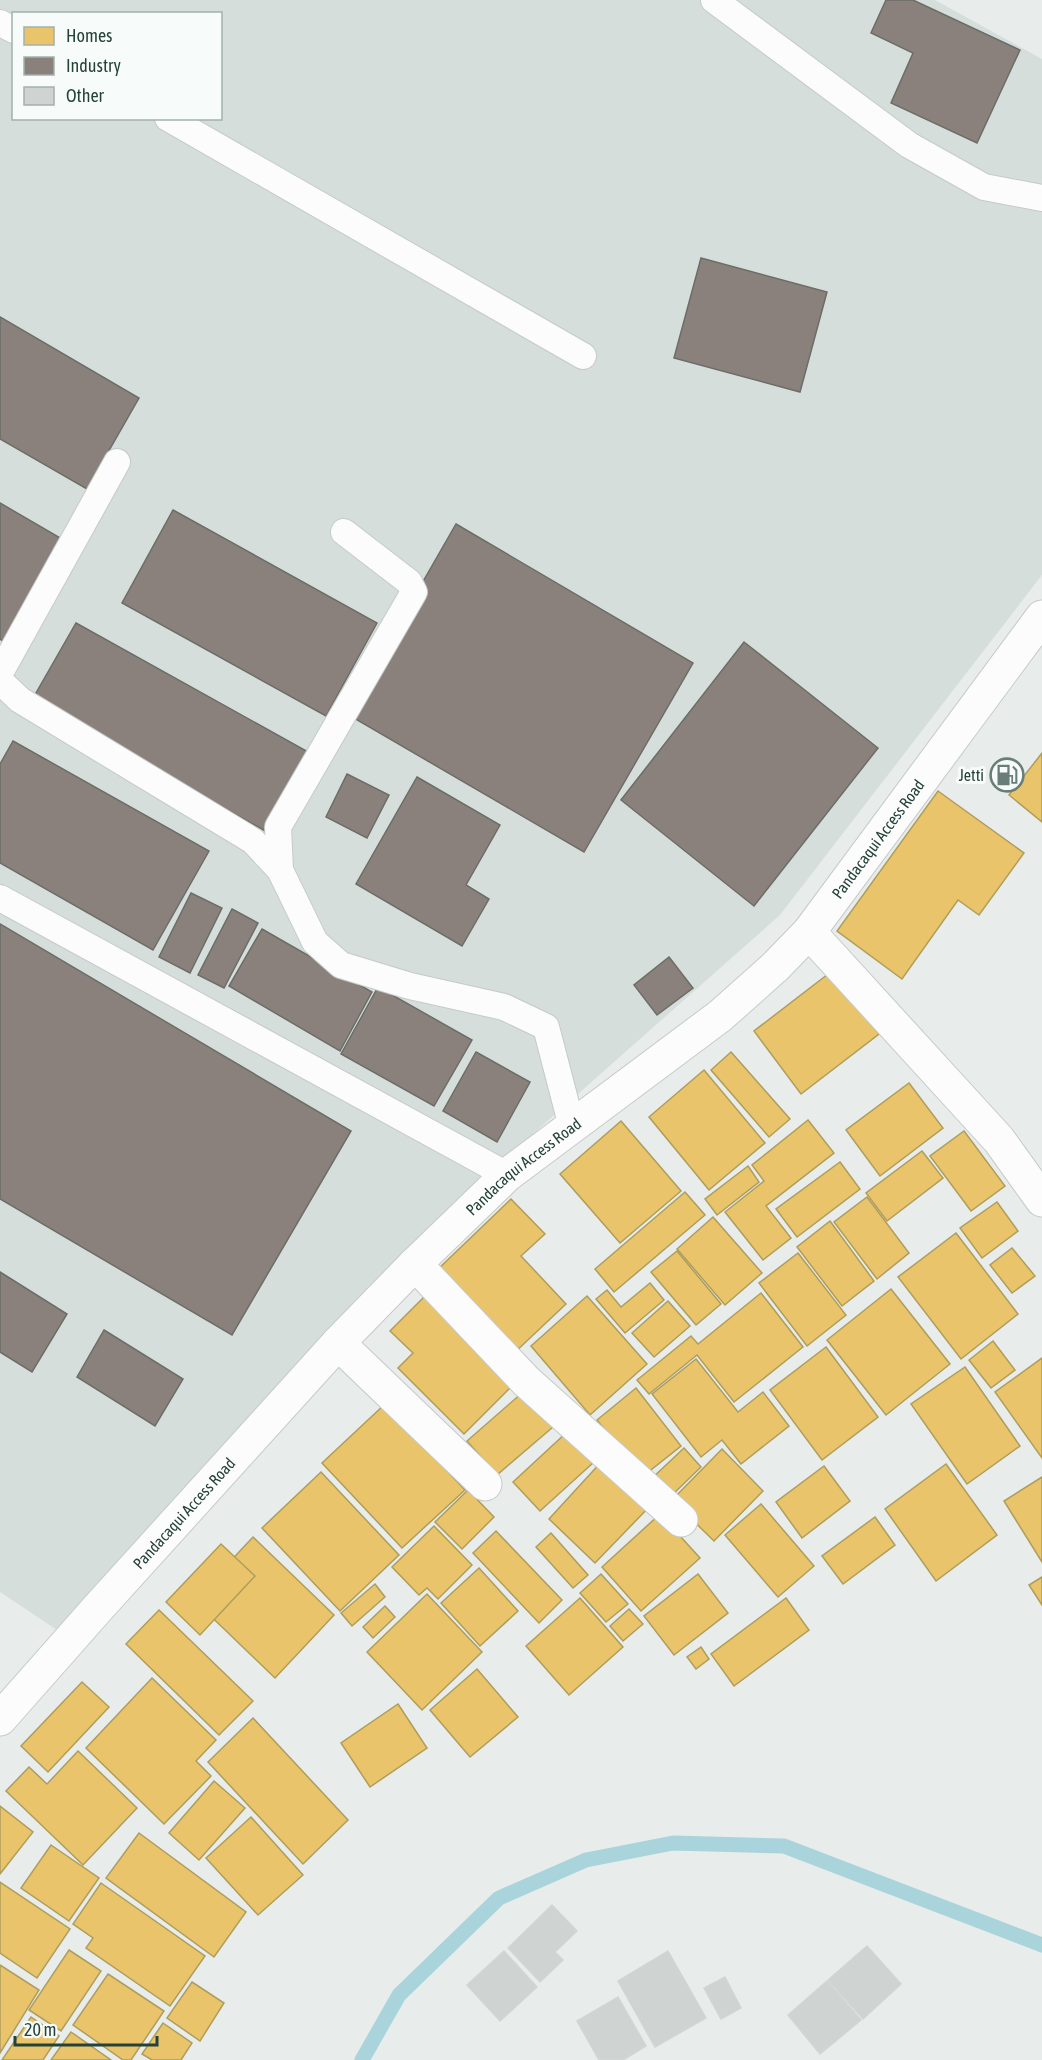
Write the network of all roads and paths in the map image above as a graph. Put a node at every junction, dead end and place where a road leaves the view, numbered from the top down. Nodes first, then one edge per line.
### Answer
1 (714, 0) edge
2 (171, 120) edge
3 (1042, 198) edge
4 (584, 356) dead end
5 (117, 462) dead end
6 (344, 532) dead end
7 (1042, 617) edge
8 (0, 674) edge
9 (280, 870) junction
10 (0, 898) edge
11 (809, 932) junction
12 (572, 1127) junction
13 (507, 1174) junction
14 (1042, 1200) edge
15 (415, 1263) junction
16 (338, 1343) junction
17 (485, 1484) dead end
18 (681, 1520) dead end
19 (0, 1719) edge

1 - 3 lane
2 - 4 lane
5 - 8 lane
6 - 9 lane
7 - 11 street, Pandacaqui Access Road
8 - 9 lane
9 - 12 lane
10 - 13 lane
11 - 12 street, Pandacaqui Access Road
11 - 14 street
12 - 13 street, Pandacaqui Access Road
13 - 15 street, Pandacaqui Access Road
15 - 16 street, Pandacaqui Access Road
15 - 18 street
16 - 17 street
16 - 19 street, Pandacaqui Access Road

